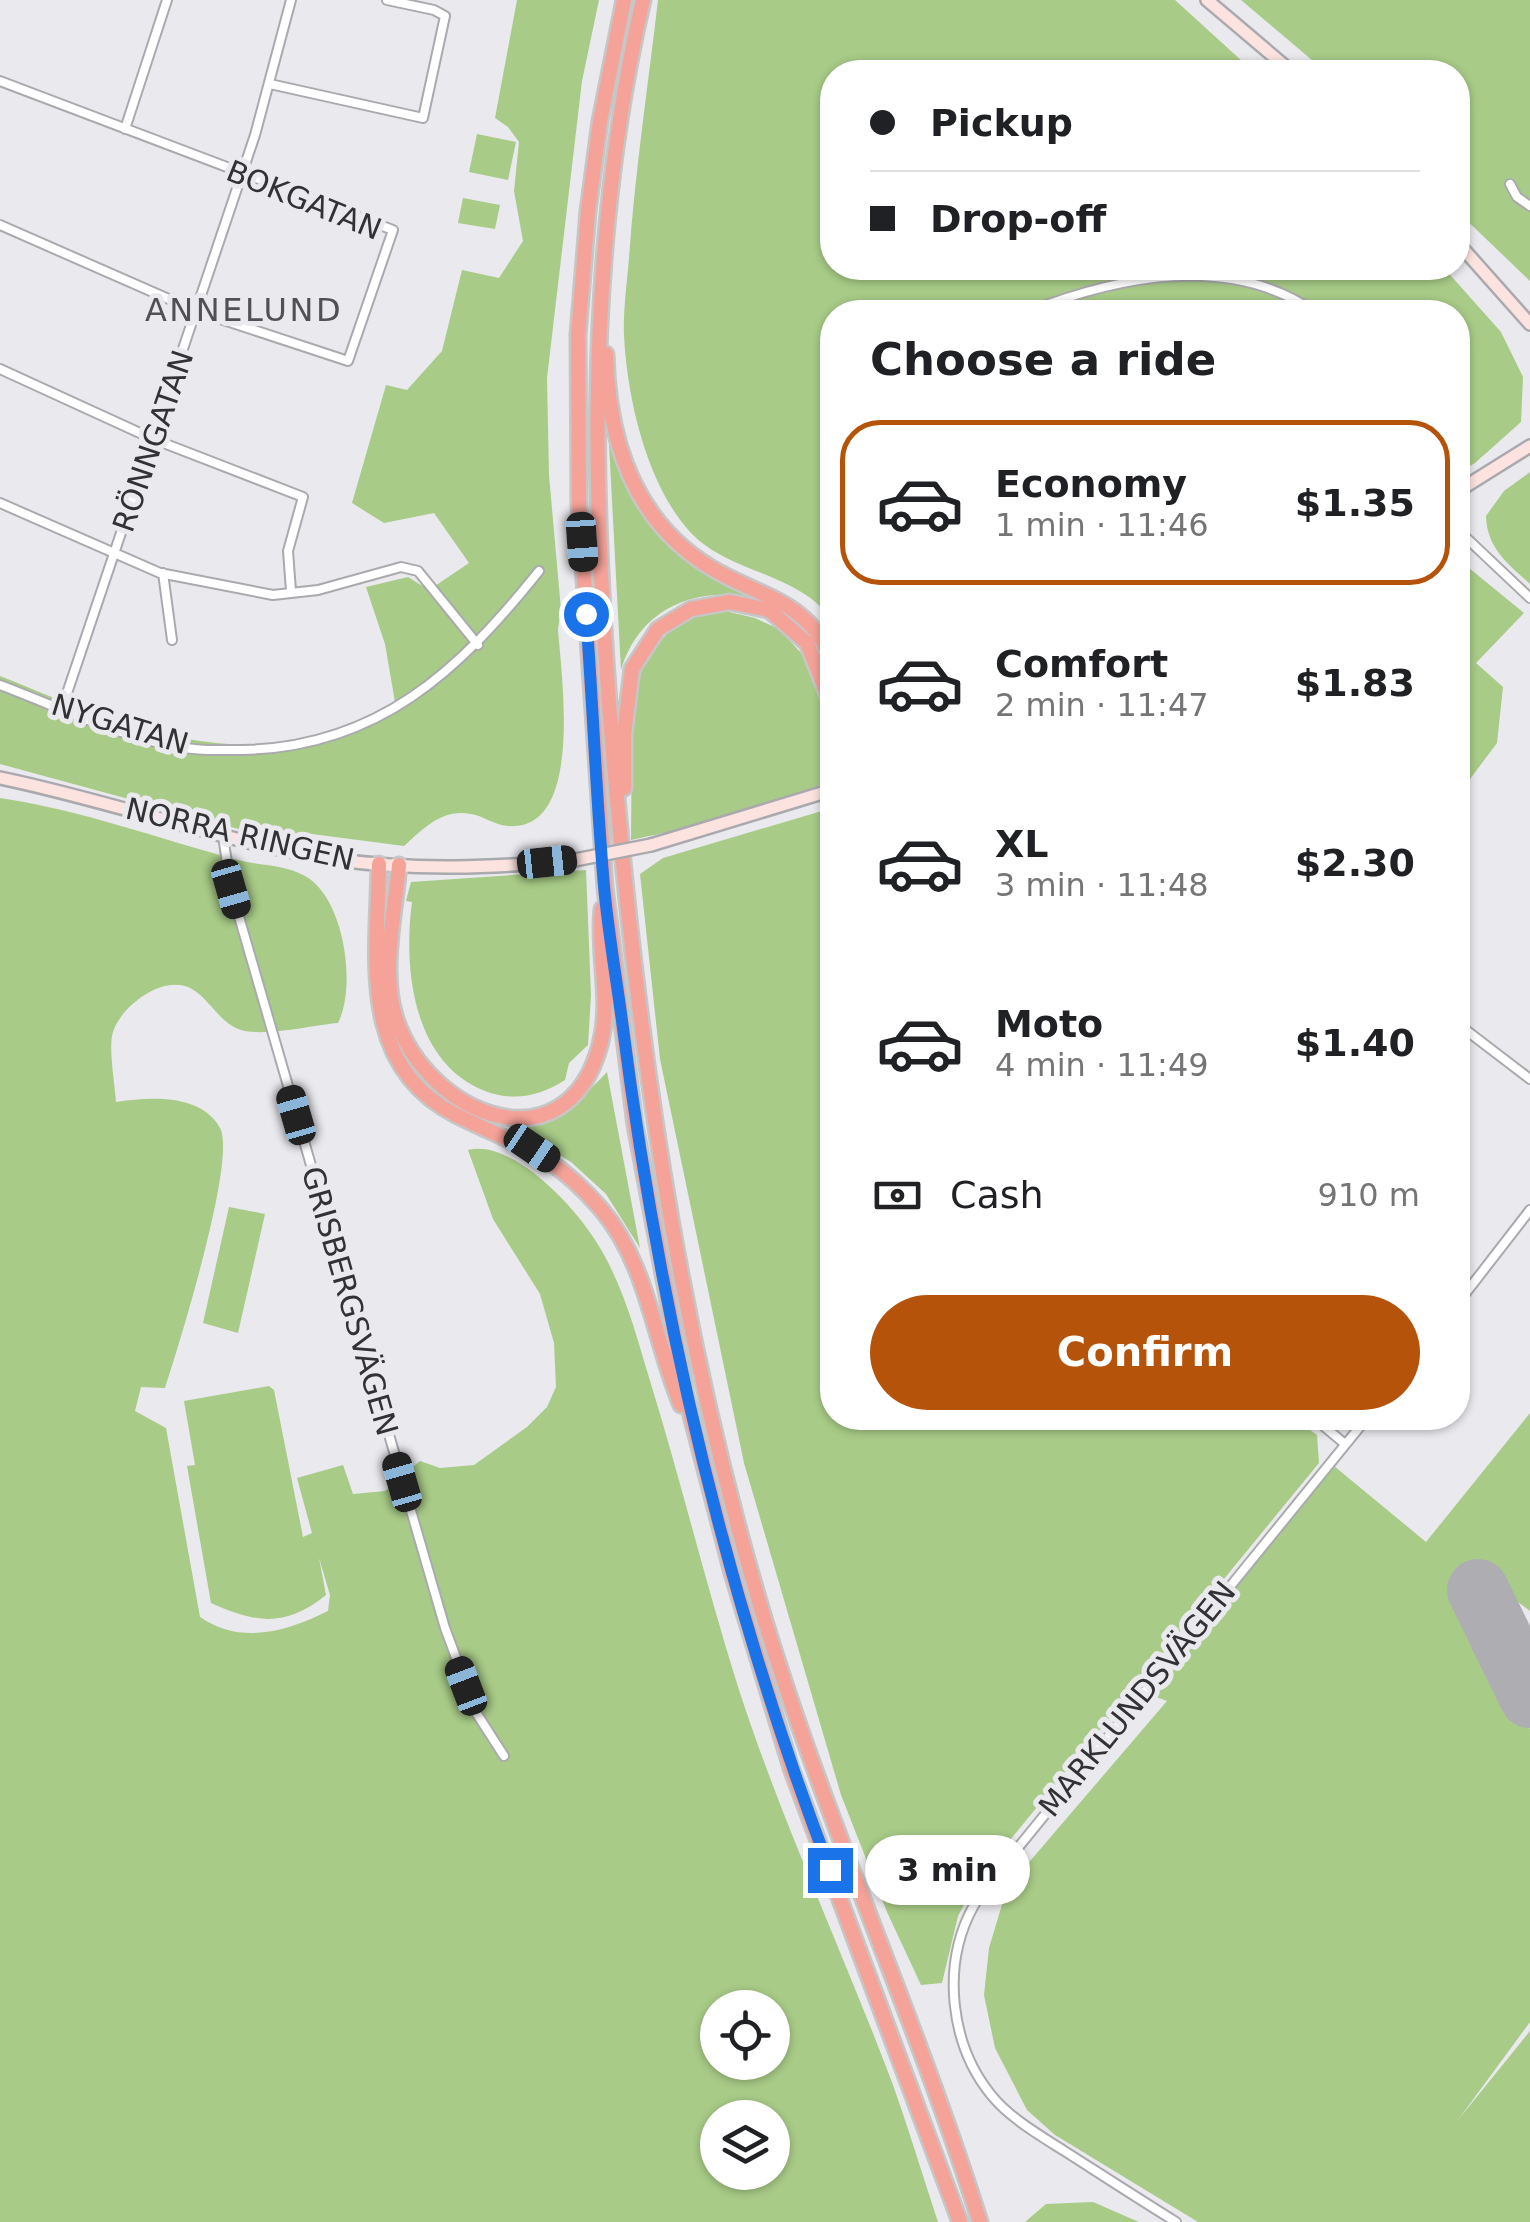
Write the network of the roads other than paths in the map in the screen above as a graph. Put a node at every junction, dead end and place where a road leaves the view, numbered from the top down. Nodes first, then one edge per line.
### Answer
1 (166, 0) edge
2 (291, 0) edge
3 (387, 0) edge
4 (624, 0) edge
5 (643, 0) edge
6 (1207, 0) edge
7 (1278, 60) edge
8 (0, 81) edge
9 (270, 84) junction
10 (125, 129) junction
11 (242, 175) junction
12 (1510, 184) dead end
13 (1530, 206) edge
14 (0, 224) edge
15 (1470, 256) edge
16 (602, 269) junction
17 (1136, 280) edge
18 (1230, 280) edge
19 (1499, 288) junction
20 (1058, 300) edge
21 (1296, 300) edge
22 (196, 311) junction
23 (1530, 312) edge
24 (1530, 324) edge
25 (0, 369) edge
26 (1530, 438) edge
27 (153, 439) junction
28 (1530, 446) edge
29 (1515, 454) junction
30 (1470, 483) edge
31 (0, 503) edge
32 (1470, 541) edge
33 (114, 553) junction
34 (539, 571) dead end
35 (163, 573) junction
36 (292, 591) junction
37 (1530, 598) edge
38 (820, 638) edge
39 (172, 640) dead end
40 (478, 644) junction
41 (820, 676) edge
42 (0, 685) edge
43 (62, 708) junction
44 (0, 778) edge
45 (820, 791) edge
46 (619, 823) junction
47 (223, 836) junction
48 (379, 864) junction
49 (400, 865) junction
50 (604, 888) junction
51 (1470, 1033) edge
52 (1530, 1079) edge
53 (1530, 1210) edge
54 (1470, 1287) edge
55 (1328, 1430) edge
56 (1357, 1430) edge
57 (1345, 1444) junction
58 (698, 1448) junction
59 (504, 1756) dead end
60 (960, 2222) edge
61 (980, 2222) edge
62 (1176, 2222) edge

1 - 10 street
2 - 9 street, RÖNNGATAN
3 - 9 street
4 - 50 highway
5 - 16 highway
6 - 7 main road
8 - 10 street, BOKGATAN
9 - 11 street, RÖNNGATAN
10 - 11 street, BOKGATAN
11 - 22 street, RÖNNGATAN
11 - 22 street, BOKGATAN
12 - 13 street
14 - 22 street
15 - 19 main road
16 - 38 highway
16 - 46 highway
17 - 20 street
18 - 21 street
19 - 23 main road
19 - 24 main road
22 - 27 street, RÖNNGATAN
25 - 27 street
26 - 29 main road
27 - 33 street, RÖNNGATAN
27 - 36 street
28 - 29 main road
29 - 30 main road
31 - 33 street
32 - 37 street
33 - 35 street
33 - 43 street, RÖNNGATAN
34 - 40 street, NYGATAN
35 - 36 street
35 - 39 street
36 - 40 street
40 - 43 street, NYGATAN
41 - 46 highway
42 - 43 street, NYGATAN
44 - 47 main road, NORRA RINGEN
45 - 49 main road, NORRA RINGEN, bridge
46 - 61 highway
47 - 48 main road, NORRA RINGEN
47 - 59 street, GRISBERGSVÄGEN
48 - 49 main road, NORRA RINGEN
48 - 58 highway
49 - 50 highway
50 - 58 highway
51 - 52 street
53 - 54 street
55 - 57 street
56 - 57 street, MARKLUNDSVÄGEN
57 - 62 street, MARKLUNDSVÄGEN
58 - 60 highway

